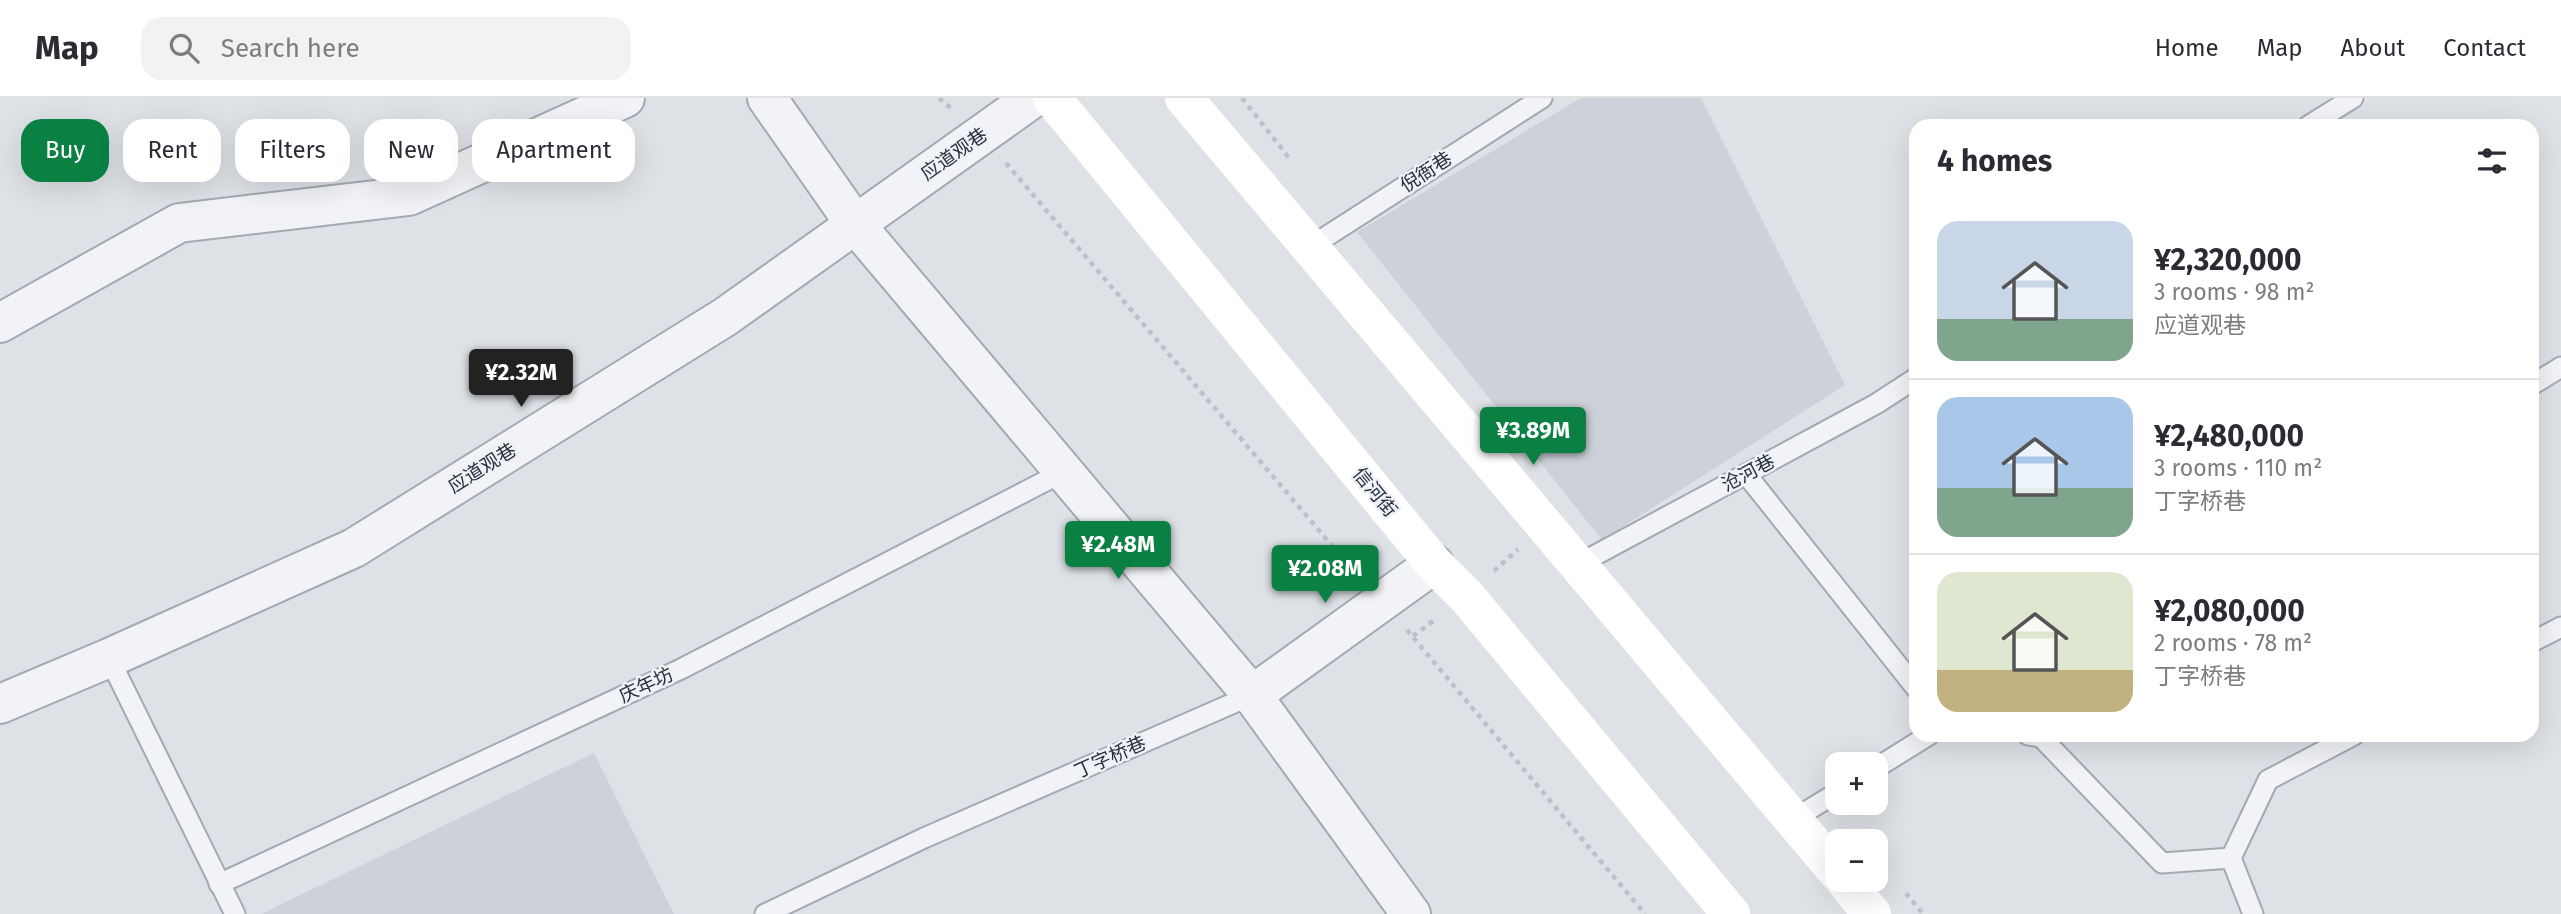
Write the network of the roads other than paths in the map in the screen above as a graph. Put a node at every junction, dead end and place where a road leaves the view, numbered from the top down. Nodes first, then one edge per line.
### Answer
1 (625, 98) edge
2 (768, 98) edge
3 (1033, 98) edge
4 (1052, 98) edge
5 (1184, 98) edge
6 (1542, 98) edge
7 (2353, 98) edge
8 (2319, 119) edge
9 (855, 224) junction
10 (1310, 247) junction
11 (0, 323) edge
12 (2561, 367) edge
13 (2539, 381) edge
14 (1909, 383) edge
15 (1065, 471) junction
16 (1746, 474) junction
17 (1433, 564) junction
18 (1577, 565) junction
19 (2561, 627) edge
20 (2539, 638) edge
21 (109, 658) junction
22 (1909, 679) edge
23 (1252, 695) junction
24 (0, 704) edge
25 (1918, 742) edge
26 (2046, 742) edge
27 (2341, 742) edge
28 (1888, 761) edge
29 (1825, 800) edge
30 (1793, 820) junction
31 (1825, 858) edge
32 (2231, 858) junction
33 (219, 884) junction
34 (1853, 892) edge
35 (235, 914) edge
36 (765, 914) edge
37 (1411, 914) edge
38 (1731, 914) edge
39 (1872, 914) edge
40 (2253, 914) edge

1 - 11 street
2 - 9 street
3 - 9 street, 应道观巷
4 - 17 main road, 信河街
5 - 10 main road
6 - 10 lane, 倪衙巷
7 - 8 lane
9 - 15 street
9 - 21 street, 应道观巷
10 - 18 main road
12 - 13 lane
14 - 16 lane, 沧河巷
15 - 23 street
15 - 33 lane, 庆年坊
16 - 18 lane, 沧河巷
16 - 22 lane
17 - 23 street, 丁字桥巷
17 - 38 main road, 信河街
18 - 30 main road
19 - 20 lane
21 - 24 street, 应道观巷
21 - 33 lane
23 - 36 lane, 丁字桥巷
23 - 37 street
25 - 28 lane
26 - 32 lane
27 - 32 lane
29 - 30 lane
30 - 31 main road
32 - 40 lane
33 - 35 lane
34 - 39 main road

